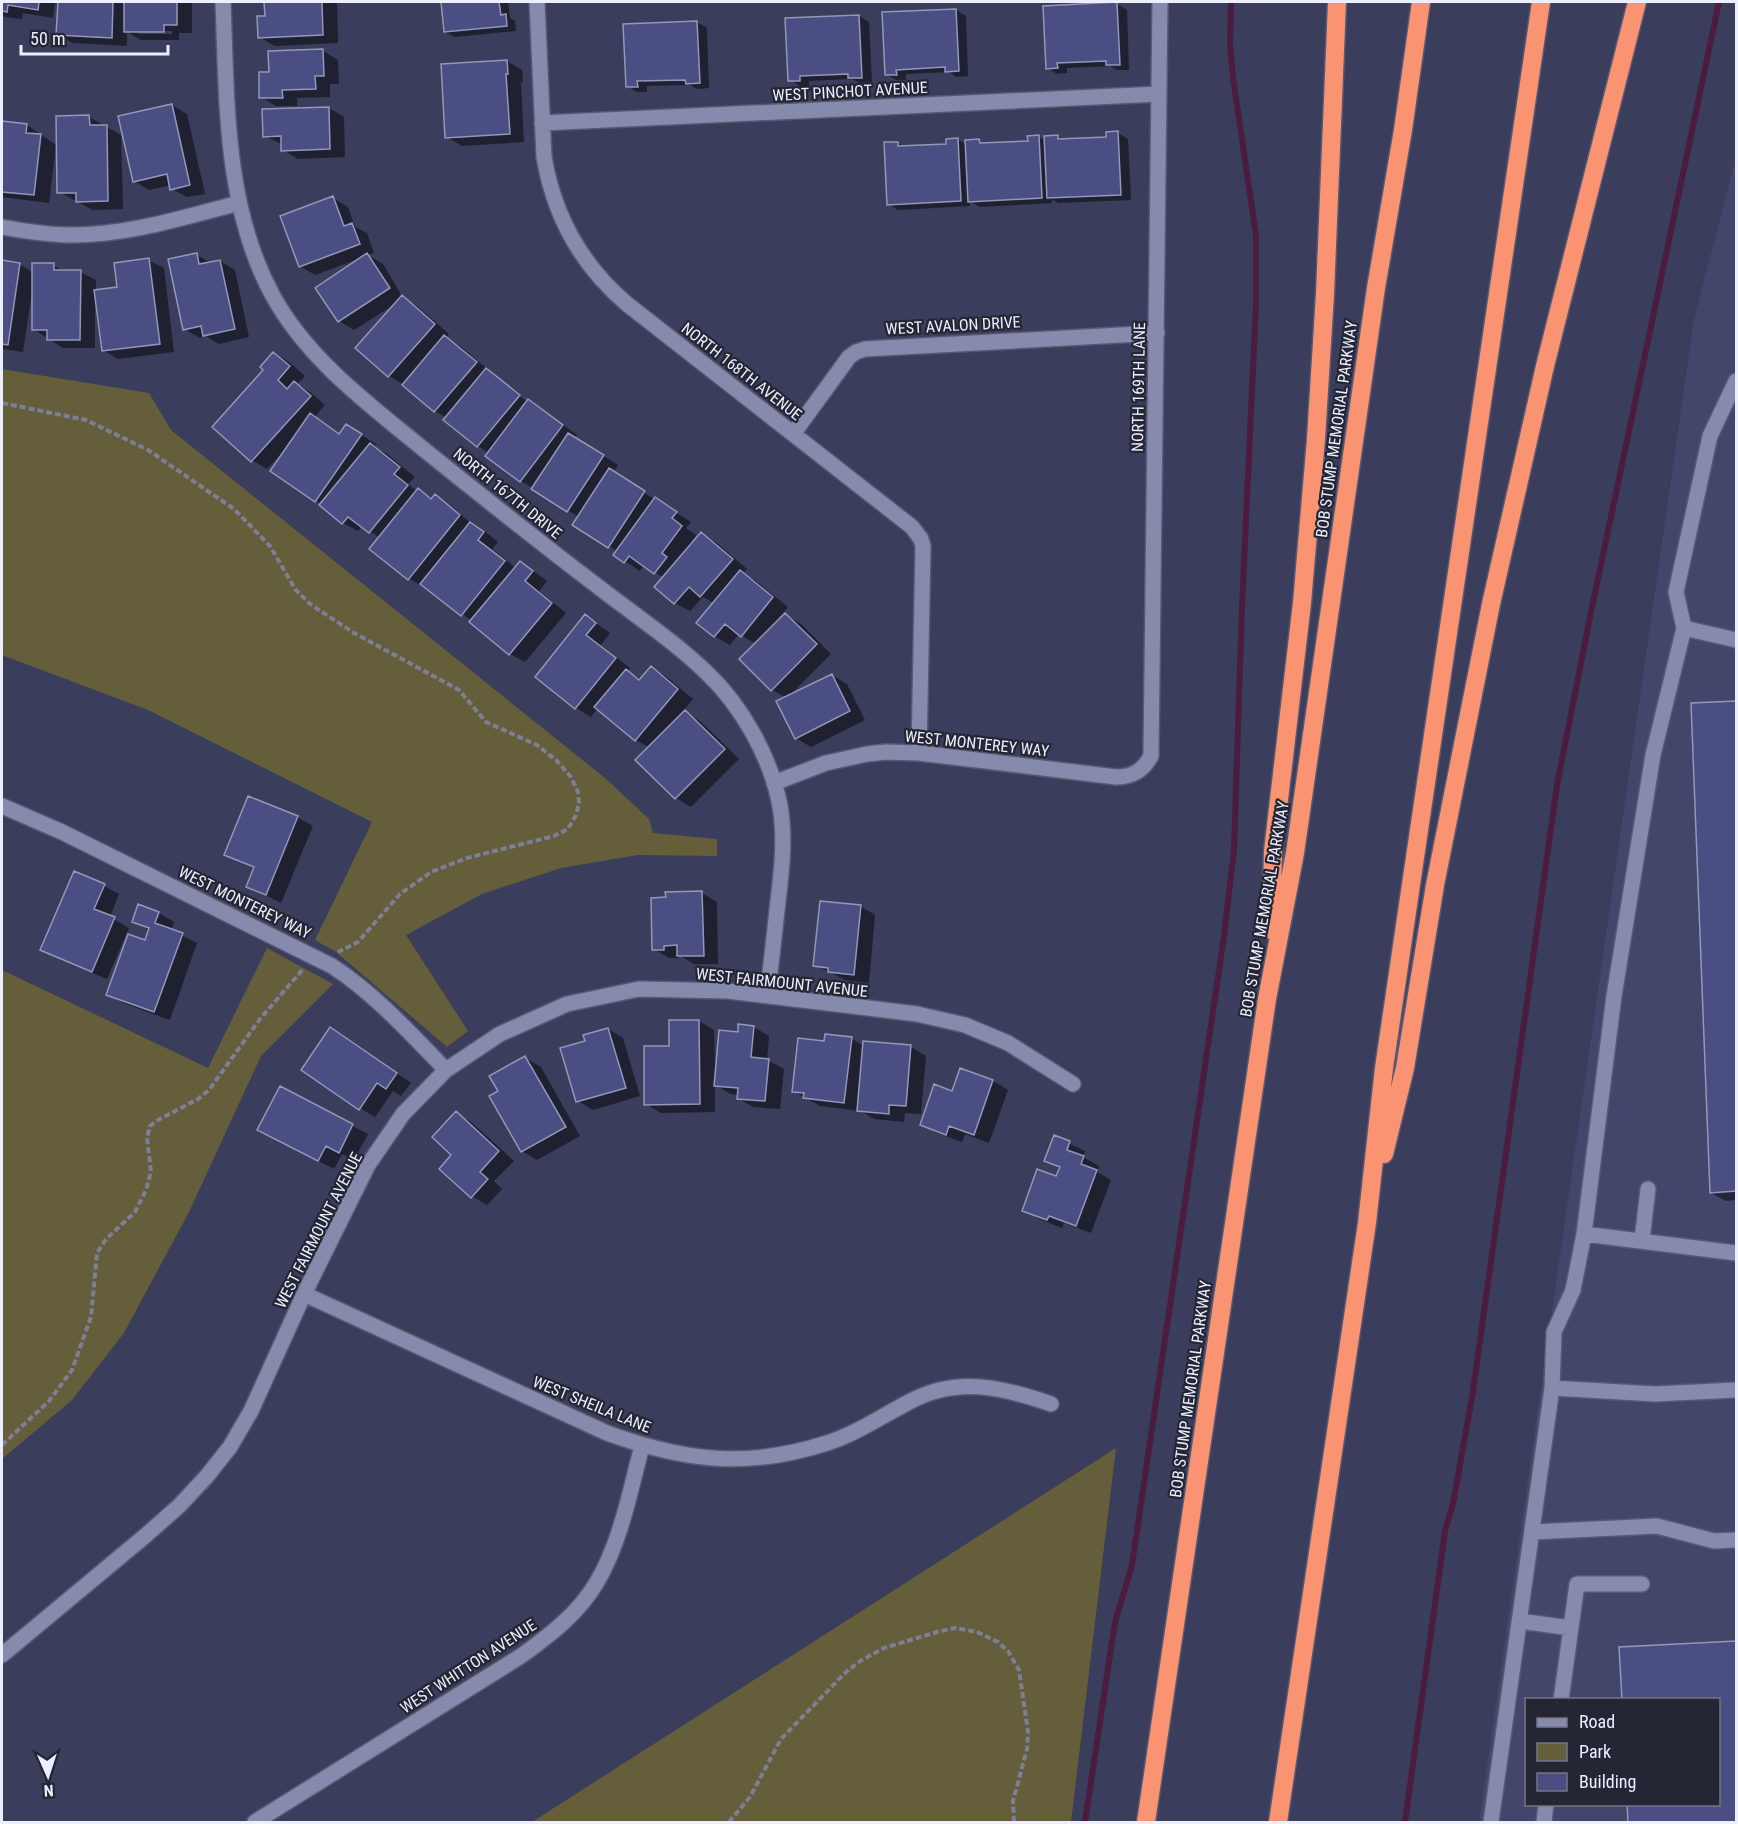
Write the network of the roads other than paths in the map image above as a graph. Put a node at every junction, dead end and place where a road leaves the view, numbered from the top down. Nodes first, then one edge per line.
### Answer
1 (223, 2) edge
2 (537, 2) edge
3 (1160, 2) edge
4 (1337, 2) edge
5 (1421, 2) edge
6 (1541, 2) edge
7 (1637, 2) edge
8 (1159, 94) junction
9 (542, 123) junction
10 (238, 203) junction
11 (2, 228) edge
12 (1157, 333) junction
13 (1737, 381) edge
14 (793, 434) junction
15 (1684, 628) junction
16 (1737, 640) edge
17 (919, 753) junction
18 (1142, 769) joint
19 (774, 783) junction
20 (2, 806) edge
21 (1270, 983) junction
22 (767, 995) junction
23 (446, 1070) junction
24 (1073, 1084) dead end
25 (1648, 1189) dead end
26 (1367, 1223) junction
27 (1584, 1234) junction
28 (1642, 1240) junction
29 (1737, 1253) edge
30 (304, 1294) junction
31 (1552, 1388) junction
32 (1737, 1390) edge
33 (1051, 1404) dead end
34 (642, 1446) junction
35 (1532, 1532) junction
36 (1737, 1540) edge
37 (1642, 1584) dead end
38 (1519, 1622) junction
39 (1571, 1628) junction
40 (2, 1655) edge
41 (1561, 1698) edge
42 (1546, 1806) edge
43 (1146, 1817) edge
44 (255, 1822) edge
45 (1278, 1822) edge
46 (1491, 1822) edge
47 (1544, 1822) edge

1 - 10 street, NORTH 167TH DRIVE
2 - 9 street, NORTH 168TH AVENUE
3 - 8 street, NORTH 169TH LANE
4 - 21 highway
5 - 21 highway, BOB STUMP MEMORIAL PARKWAY
6 - 26 highway
7 - 26 highway
8 - 9 street, WEST PINCHOT AVENUE
8 - 12 street, NORTH 169TH LANE
9 - 14 street, NORTH 168TH AVENUE
10 - 11 street
10 - 19 street, NORTH 167TH DRIVE
12 - 14 street, WEST AVALON DRIVE
12 - 18 street, NORTH 169TH LANE
13 - 15 street
14 - 17 street, NORTH 168TH AVENUE
15 - 16 street
15 - 27 street
17 - 18 street, WEST MONTEREY WAY
17 - 19 street, WEST MONTEREY WAY
19 - 22 street, NORTH 167TH DRIVE
20 - 23 street, WEST MONTEREY WAY
21 - 43 highway, BOB STUMP MEMORIAL PARKWAY
22 - 23 street, WEST FAIRMOUNT AVENUE
22 - 24 street, WEST FAIRMOUNT AVENUE
23 - 30 street, WEST FAIRMOUNT AVENUE
25 - 28 street
26 - 45 highway
27 - 28 street
27 - 31 street
28 - 29 street
30 - 34 street, WEST SHEILA LANE
30 - 40 street, WEST FAIRMOUNT AVENUE
31 - 32 street
31 - 35 street
33 - 34 street, WEST SHEILA LANE
34 - 44 street, WEST WHITTON AVENUE
35 - 36 street
35 - 38 street
37 - 39 street
38 - 39 street
38 - 46 street
39 - 41 street
42 - 47 street

